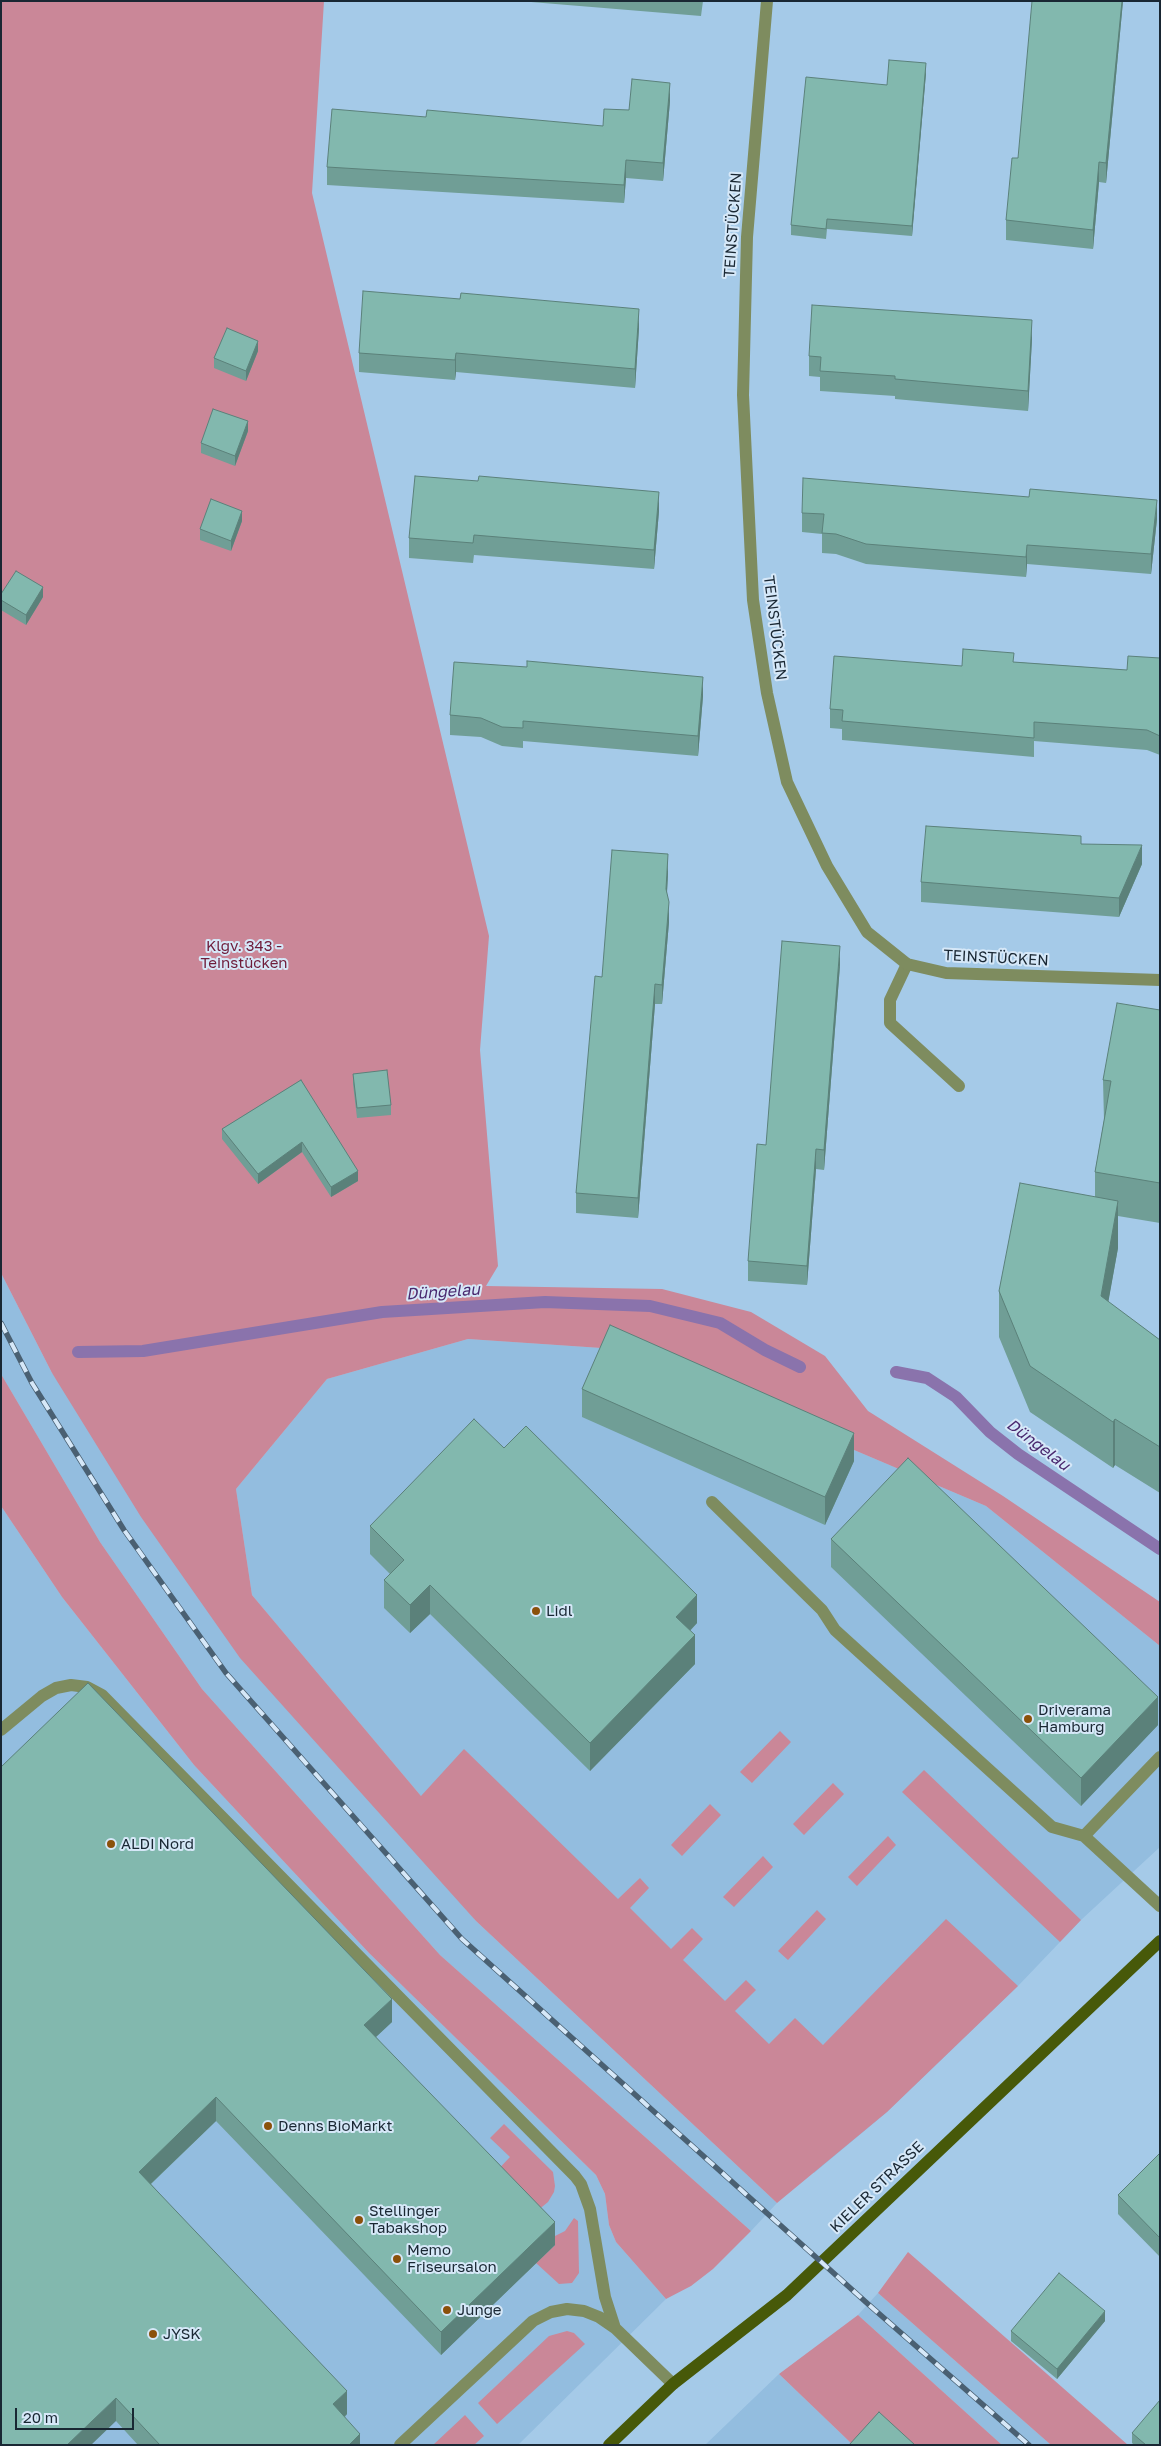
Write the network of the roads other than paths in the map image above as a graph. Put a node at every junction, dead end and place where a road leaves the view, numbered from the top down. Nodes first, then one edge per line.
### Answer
1 (767, 1) edge
2 (907, 964) junction
3 (1160, 980) edge
4 (959, 1086) dead end
5 (712, 1502) dead end
6 (4, 1728) edge
7 (1160, 1757) edge
8 (1084, 1836) junction
9 (1160, 1906) edge
10 (1160, 1942) edge
11 (615, 2328) junction
12 (673, 2384) junction
13 (400, 2445) edge
14 (609, 2445) edge

1 - 2 street, TEINSTÜCKEN
2 - 3 street, TEINSTÜCKEN
2 - 4 street
5 - 8 street
6 - 11 street
7 - 8 street
8 - 9 street
10 - 12 main road, KIELER STRASSE
11 - 12 street
11 - 13 street
12 - 14 main road, KIELER STRASSE

